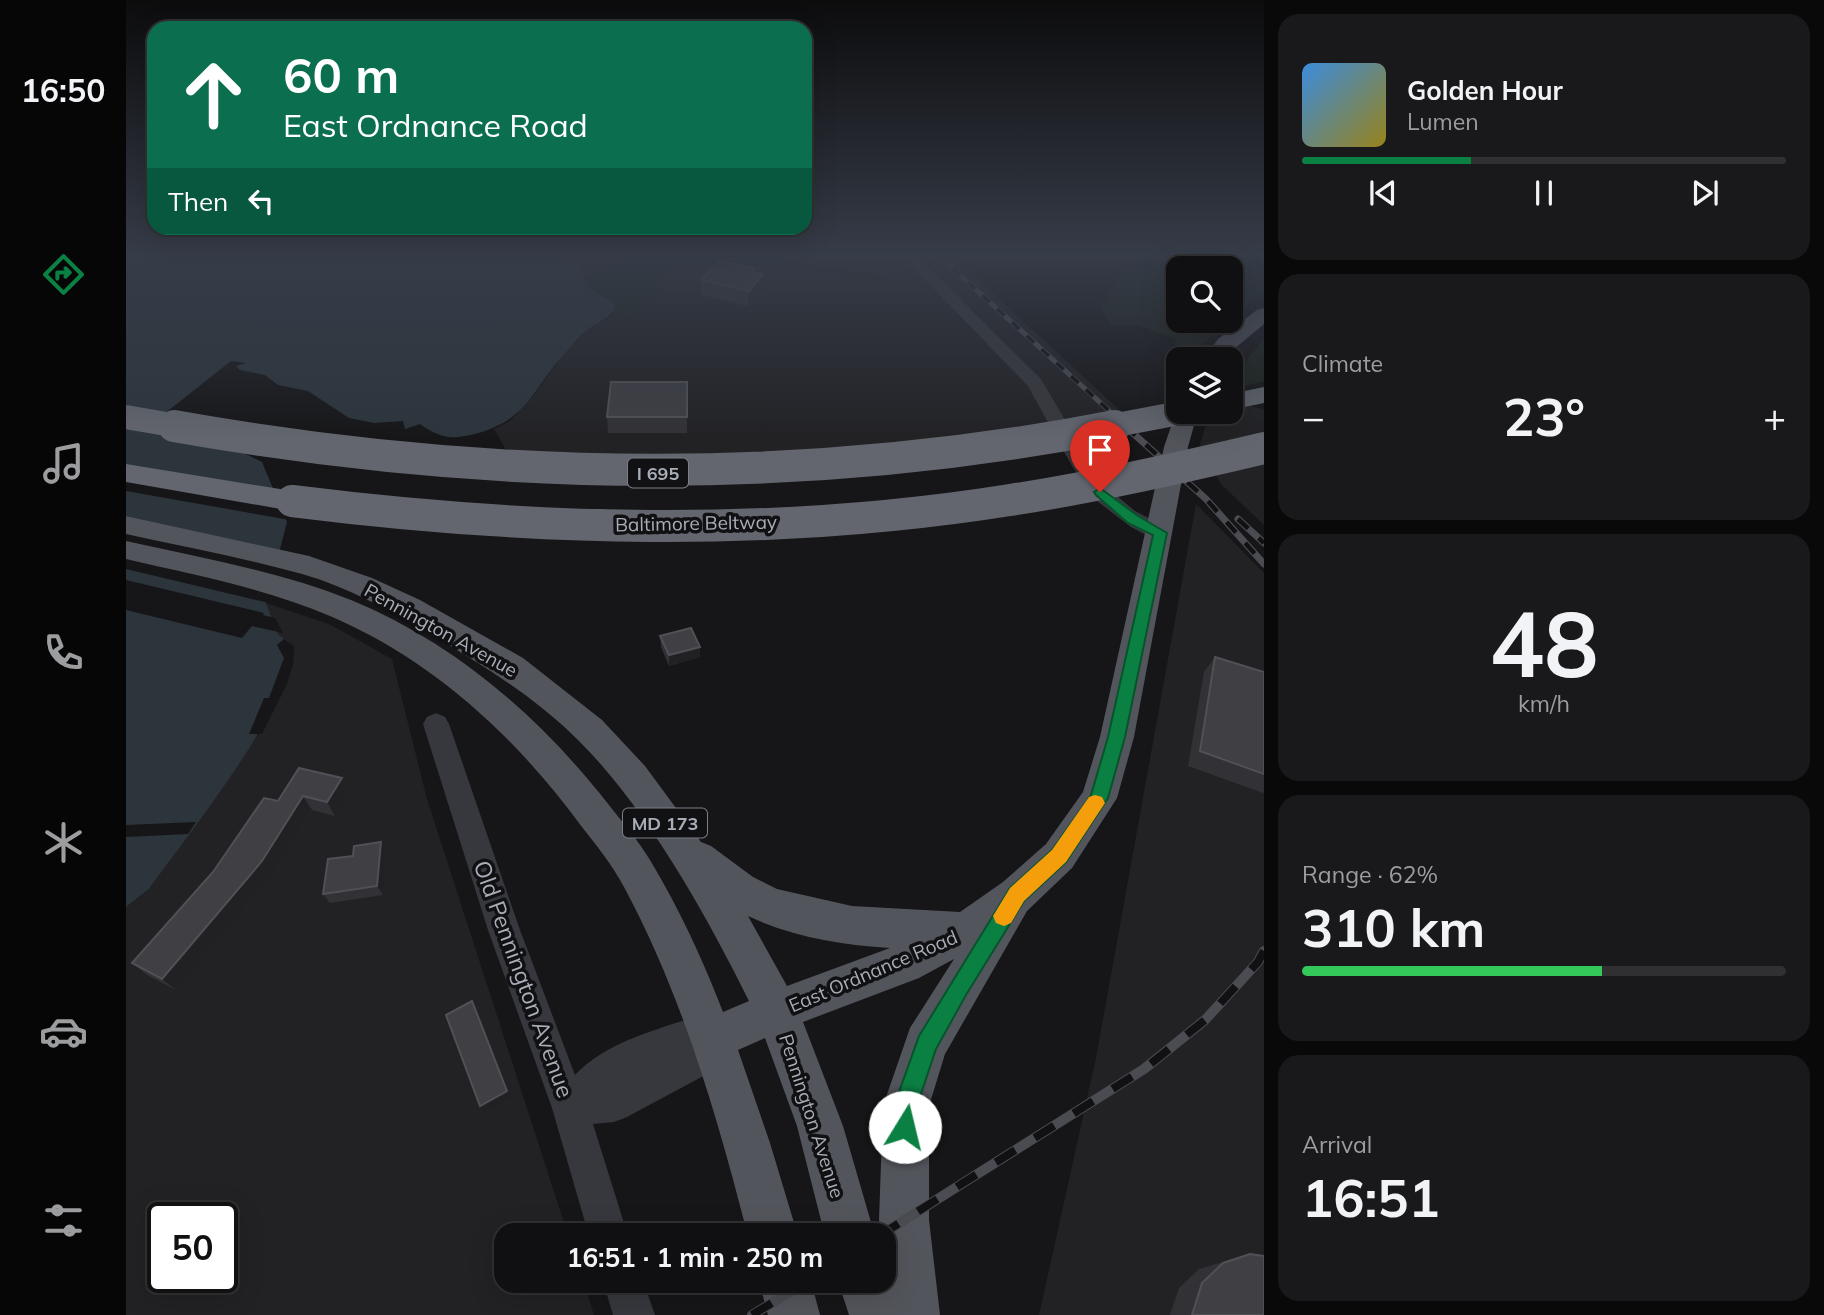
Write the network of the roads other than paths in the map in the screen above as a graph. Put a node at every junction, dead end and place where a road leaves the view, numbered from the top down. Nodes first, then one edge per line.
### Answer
1 (969, 316) edge
2 (1261, 316) edge
3 (1224, 347) edge
4 (1264, 395) edge
5 (1243, 399) edge
6 (1166, 416) edge
7 (126, 417) edge
8 (1184, 424) edge
9 (1264, 448) edge
10 (126, 473) edge
11 (126, 524) edge
12 (1160, 533) junction
13 (126, 550) edge
14 (436, 724) dead end
15 (683, 847) junction
16 (1017, 895) junction
17 (966, 932) junction
18 (777, 1011) junction
19 (708, 1041) junction
20 (570, 1108) junction
21 (605, 1223) edge
22 (770, 1223) edge
23 (846, 1223) edge
24 (627, 1293) edge
25 (788, 1293) edge
26 (868, 1293) edge
27 (634, 1315) edge
28 (794, 1315) edge
29 (874, 1315) edge
30 (914, 1315) edge

1 - 12 street
2 - 3 main road
4 - 5 highway
6 - 7 highway, I 695, bridge
8 - 12 main road, East Ordnance Road
9 - 10 highway, Baltimore Beltway, bridge
11 - 15 main road, Pennington Avenue / MD 173
12 - 16 main road, East Ordnance Road
13 - 19 main road, Pennington Avenue / MD 173
14 - 20 street, Old Pennington Avenue
15 - 17 main road
15 - 18 main road, Pennington Avenue / MD 173
16 - 17 main road, East Ordnance Road
16 - 30 main road
17 - 18 main road, East Ordnance Road
18 - 19 main road, East Ordnance Road
18 - 23 main road, Pennington Avenue / MD 173
19 - 20 street, East Ordnance Road
19 - 22 main road, Pennington Avenue / MD 173
20 - 21 street, Old Pennington Avenue
24 - 27 street
25 - 28 main road
26 - 29 main road

